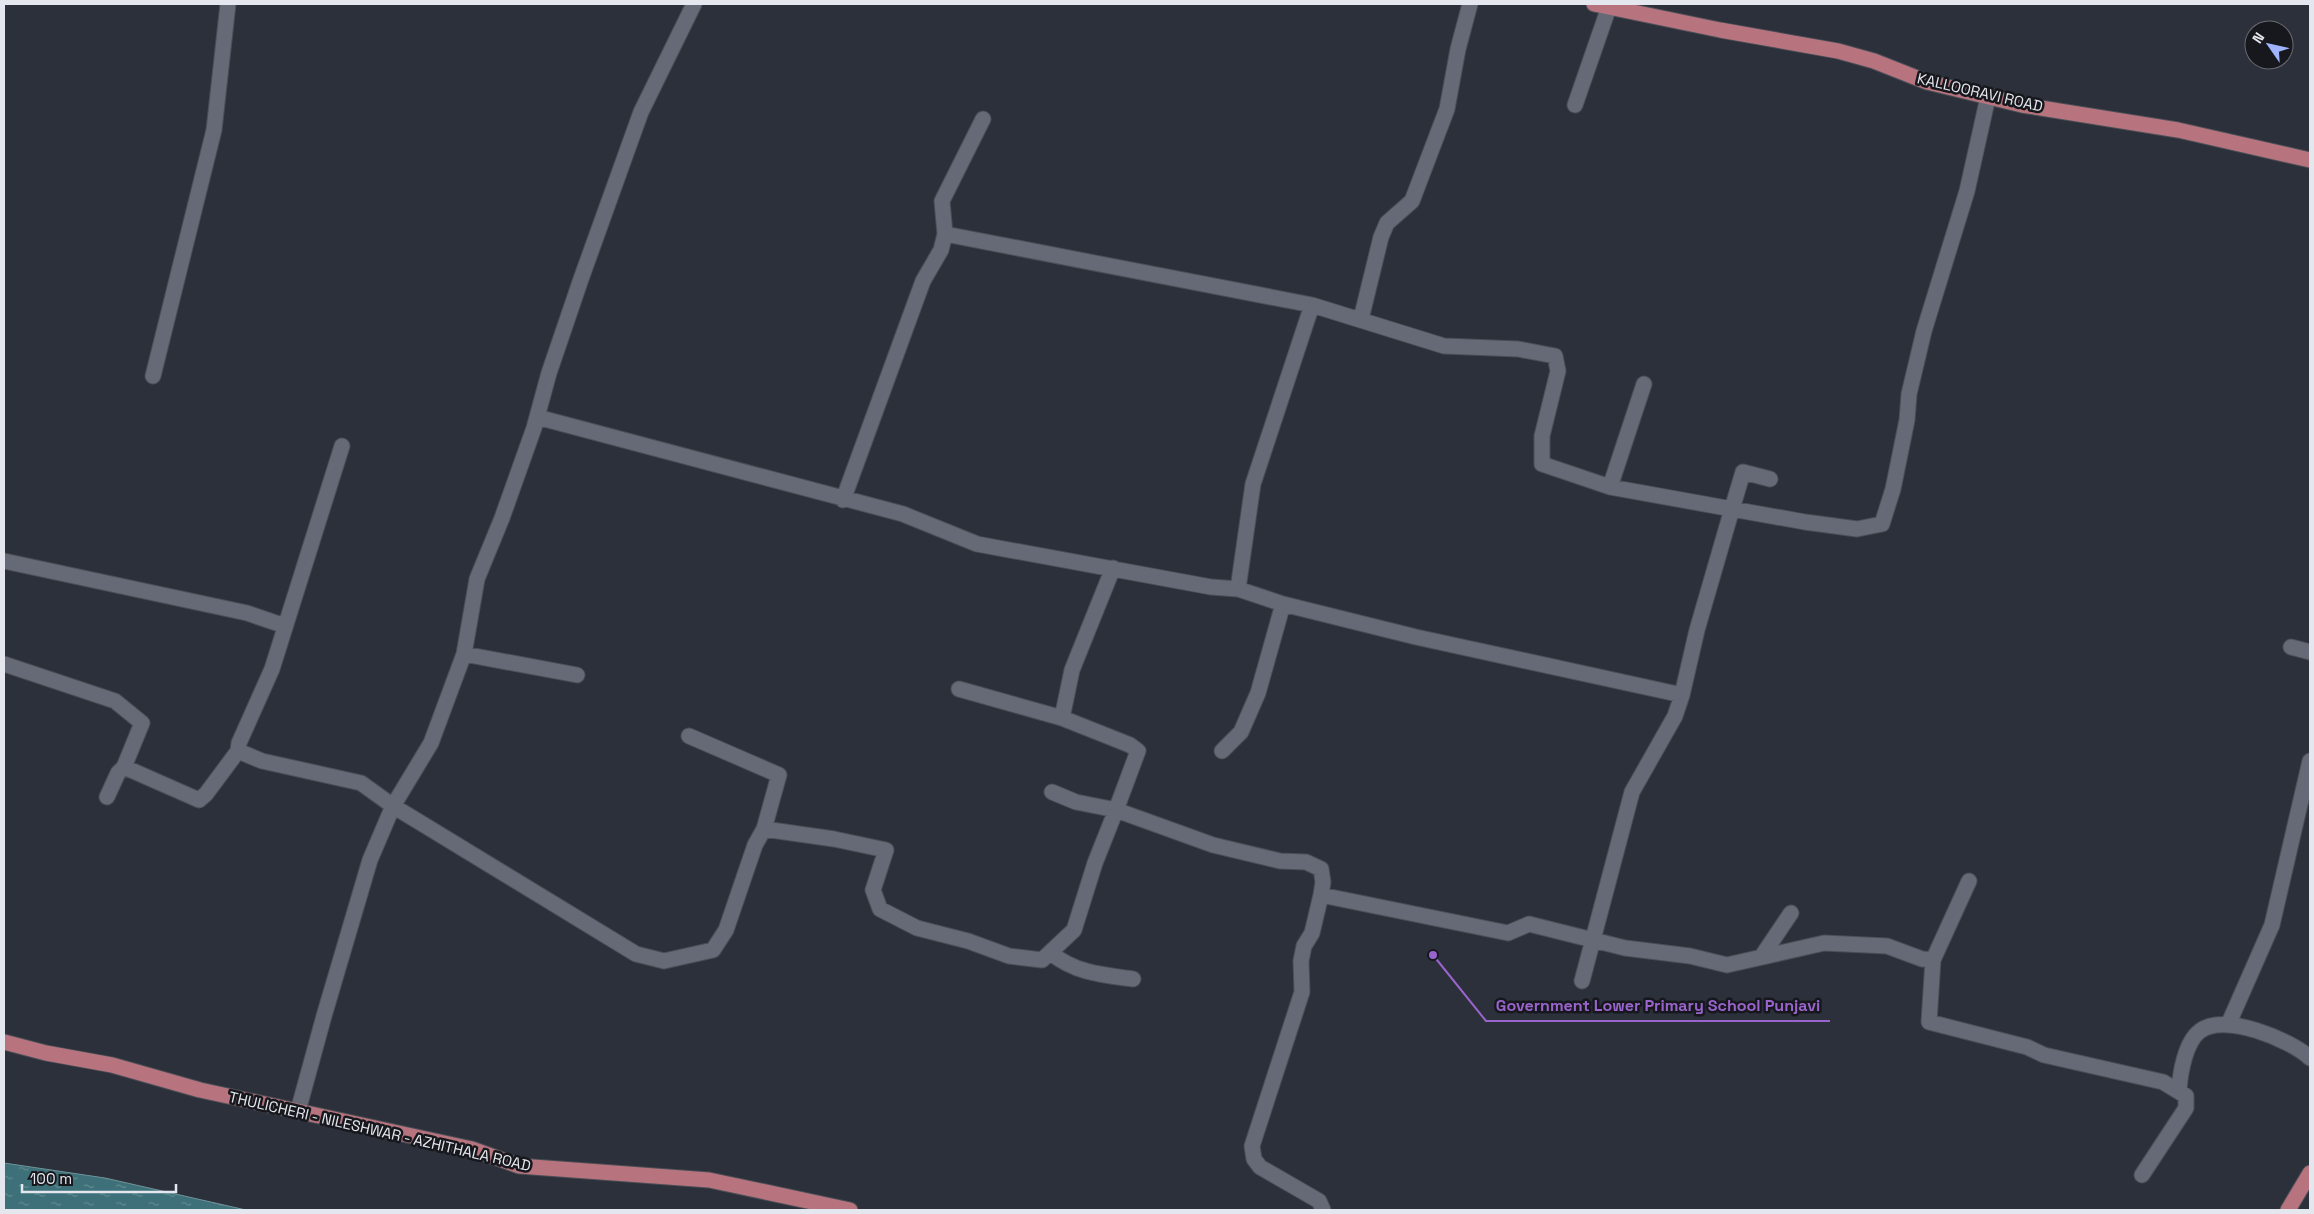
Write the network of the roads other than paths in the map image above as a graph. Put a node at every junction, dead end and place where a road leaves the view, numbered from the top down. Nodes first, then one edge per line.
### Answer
1 (228, 4) edge
2 (694, 4) edge
3 (1470, 4) edge
4 (1594, 4) edge
5 (1609, 7) junction
6 (1988, 97) junction
7 (1575, 105) dead end
8 (983, 119) dead end
9 (2310, 160) edge
10 (945, 234) junction
11 (1312, 304) junction
12 (1362, 319) junction
13 (153, 376) dead end
14 (1644, 384) dead end
15 (537, 417) junction
16 (342, 446) dead end
17 (1770, 480) dead end
18 (1610, 488) junction
19 (843, 500) junction
20 (1732, 509) junction
21 (4, 561) edge
22 (1113, 568) junction
23 (1238, 589) junction
24 (1283, 604) junction
25 (285, 626) junction
26 (2291, 647) dead end
27 (2310, 652) edge
28 (464, 654) junction
29 (4, 664) edge
30 (577, 675) dead end
31 (959, 689) dead end
32 (1682, 695) junction
33 (1062, 718) junction
34 (689, 736) dead end
35 (238, 751) junction
36 (1222, 751) dead end
37 (2310, 761) edge
38 (124, 767) junction
39 (1052, 792) dead end
40 (107, 796) dead end
41 (393, 806) junction
42 (1116, 810) junction
43 (764, 829) junction
44 (1969, 881) dead end
45 (1321, 895) junction
46 (1791, 913) dead end
47 (1594, 939) junction
48 (1051, 953) junction
49 (1762, 956) junction
50 (1933, 960) junction
51 (1133, 979) dead end
52 (1582, 982) dead end
53 (2228, 1025) junction
54 (4, 1042) edge
55 (2310, 1058) edge
56 (2179, 1091) junction
57 (298, 1111) junction
58 (2310, 1173) edge
59 (2142, 1175) dead end
60 (850, 1210) edge
61 (1323, 1210) edge
62 (2288, 1210) edge

1 - 13 street
2 - 15 street
3 - 12 street
4 - 5 main road, KALLOORAVI ROAD
5 - 6 main road, KALLOORAVI ROAD
5 - 7 street
6 - 9 main road, KALLOORAVI ROAD
6 - 20 street
8 - 10 street
10 - 11 street
10 - 19 street
11 - 12 street
11 - 23 street
12 - 18 street
14 - 18 street
15 - 19 street
15 - 28 street
16 - 25 street
17 - 20 street
18 - 20 street
19 - 22 street
20 - 32 street
21 - 25 street
22 - 23 street
22 - 33 street
23 - 24 street
24 - 32 street
24 - 36 street
25 - 35 street
26 - 27 street
28 - 30 street
28 - 41 street
29 - 38 street
31 - 33 street
32 - 47 street
33 - 42 street
34 - 43 street
35 - 38 street
35 - 41 street
37 - 53 street
38 - 40 street
39 - 42 street
41 - 43 street
41 - 57 street
42 - 45 street
42 - 48 street
43 - 48 street
44 - 50 street
45 - 47 street
45 - 61 street
46 - 49 street
47 - 49 street
47 - 52 street
48 - 51 street
49 - 50 street
50 - 56 street
53 - 55 street
53 - 56 street
54 - 57 main road, THULICHERI - NILESHWAR - AZHITHALA ROAD
56 - 59 street
57 - 60 main road, THULICHERI - NILESHWAR - AZHITHALA ROAD
58 - 62 main road

